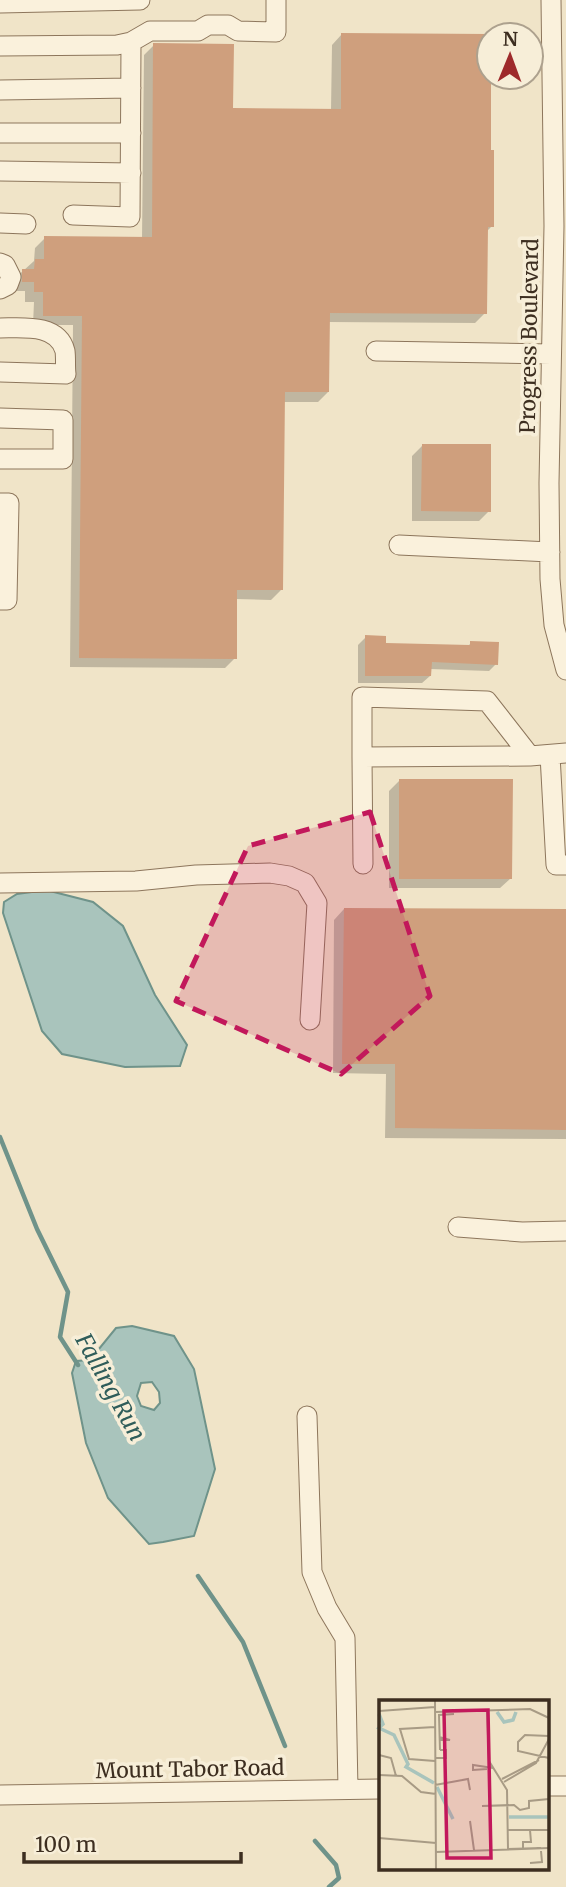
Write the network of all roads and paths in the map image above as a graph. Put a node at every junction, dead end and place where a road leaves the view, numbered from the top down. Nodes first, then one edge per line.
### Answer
1 (140, 0) edge
2 (276, 0) edge
3 (551, 0) edge
4 (38, 1) edge
5 (0, 3) edge
6 (131, 42) junction
7 (0, 46) edge
8 (131, 88) junction
9 (0, 90) edge
10 (559, 115) edge
11 (0, 133) edge
12 (131, 133) junction
13 (0, 171) edge
14 (131, 173) junction
15 (73, 215) dead end
16 (0, 223) edge
17 (26, 224) dead end
18 (560, 231) edge
19 (0, 263) edge
20 (0, 289) edge
21 (0, 328) edge
22 (376, 351) dead end
23 (551, 354) junction
24 (0, 372) edge
25 (558, 375) edge
26 (0, 418) edge
27 (0, 459) edge
28 (0, 503) edge
29 (399, 545) dead end
30 (550, 552) junction
31 (0, 600) edge
32 (566, 670) edge
33 (549, 755) edge
34 (362, 757) junction
35 (363, 864) dead end
36 (566, 865) edge
37 (0, 883) edge
38 (310, 1020) dead end
39 (457, 1227) dead end
40 (566, 1231) edge
41 (307, 1416) dead end
42 (548, 1786) edge
43 (566, 1786) edge
44 (379, 1788) edge
45 (348, 1789) junction
46 (0, 1795) edge

1 - 4 street
2 - 6 street
3 - 10 street, Progress Boulevard
4 - 5 street
6 - 7 street
6 - 8 street
8 - 9 street
8 - 12 street
10 - 18 street, Progress Boulevard
11 - 12 street
12 - 14 street
13 - 14 street
14 - 15 street
16 - 17 street
18 - 23 street, Progress Boulevard
19 - 20 street
21 - 24 street
22 - 23 street
23 - 25 street, Progress Boulevard
25 - 30 street, Progress Boulevard
26 - 27 street
28 - 31 street
29 - 30 street
30 - 32 street, Progress Boulevard
33 - 34 street
33 - 34 street
33 - 36 street
34 - 35 street
37 - 38 street
39 - 40 street
41 - 45 street
42 - 43 street
44 - 45 street, Mount Tabor Road
45 - 46 street, Mount Tabor Road

